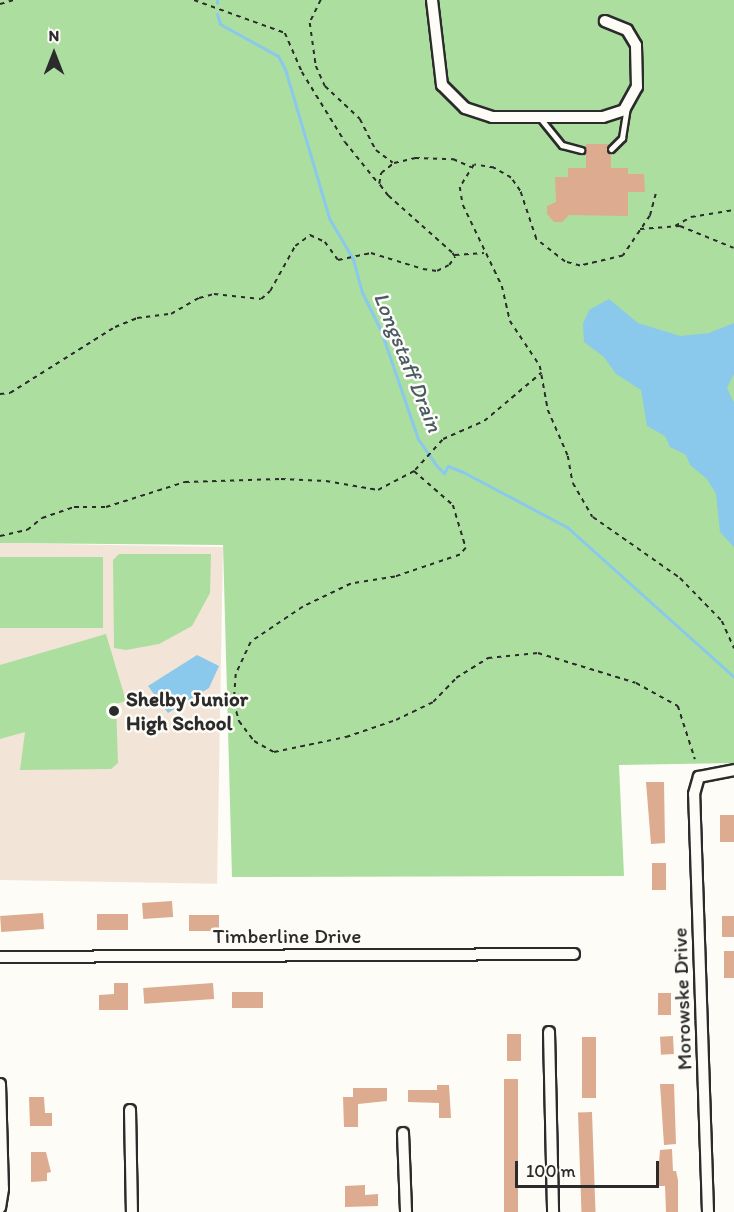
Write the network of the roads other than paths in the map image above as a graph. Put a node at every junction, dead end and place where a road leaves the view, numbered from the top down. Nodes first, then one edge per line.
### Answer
1 (432, 0) edge
2 (605, 21) dead end
3 (628, 105) junction
4 (539, 117) junction
5 (611, 149) dead end
6 (581, 150) dead end
7 (734, 770) edge
8 (574, 954) dead end
9 (0, 957) edge
10 (549, 1032) dead end
11 (0, 1084) edge
12 (1, 1095) edge
13 (130, 1110) dead end
14 (403, 1133) dead end
15 (0, 1208) edge
16 (132, 1212) edge
17 (406, 1212) edge
18 (552, 1212) edge
19 (708, 1212) edge

1 - 4 street
2 - 3 street
3 - 4 street
3 - 5 lane
4 - 6 lane
7 - 19 street, Morowske Drive
8 - 9 street, Timberline Drive
10 - 18 street
11 - 12 street
12 - 15 street
13 - 16 street
14 - 17 street

